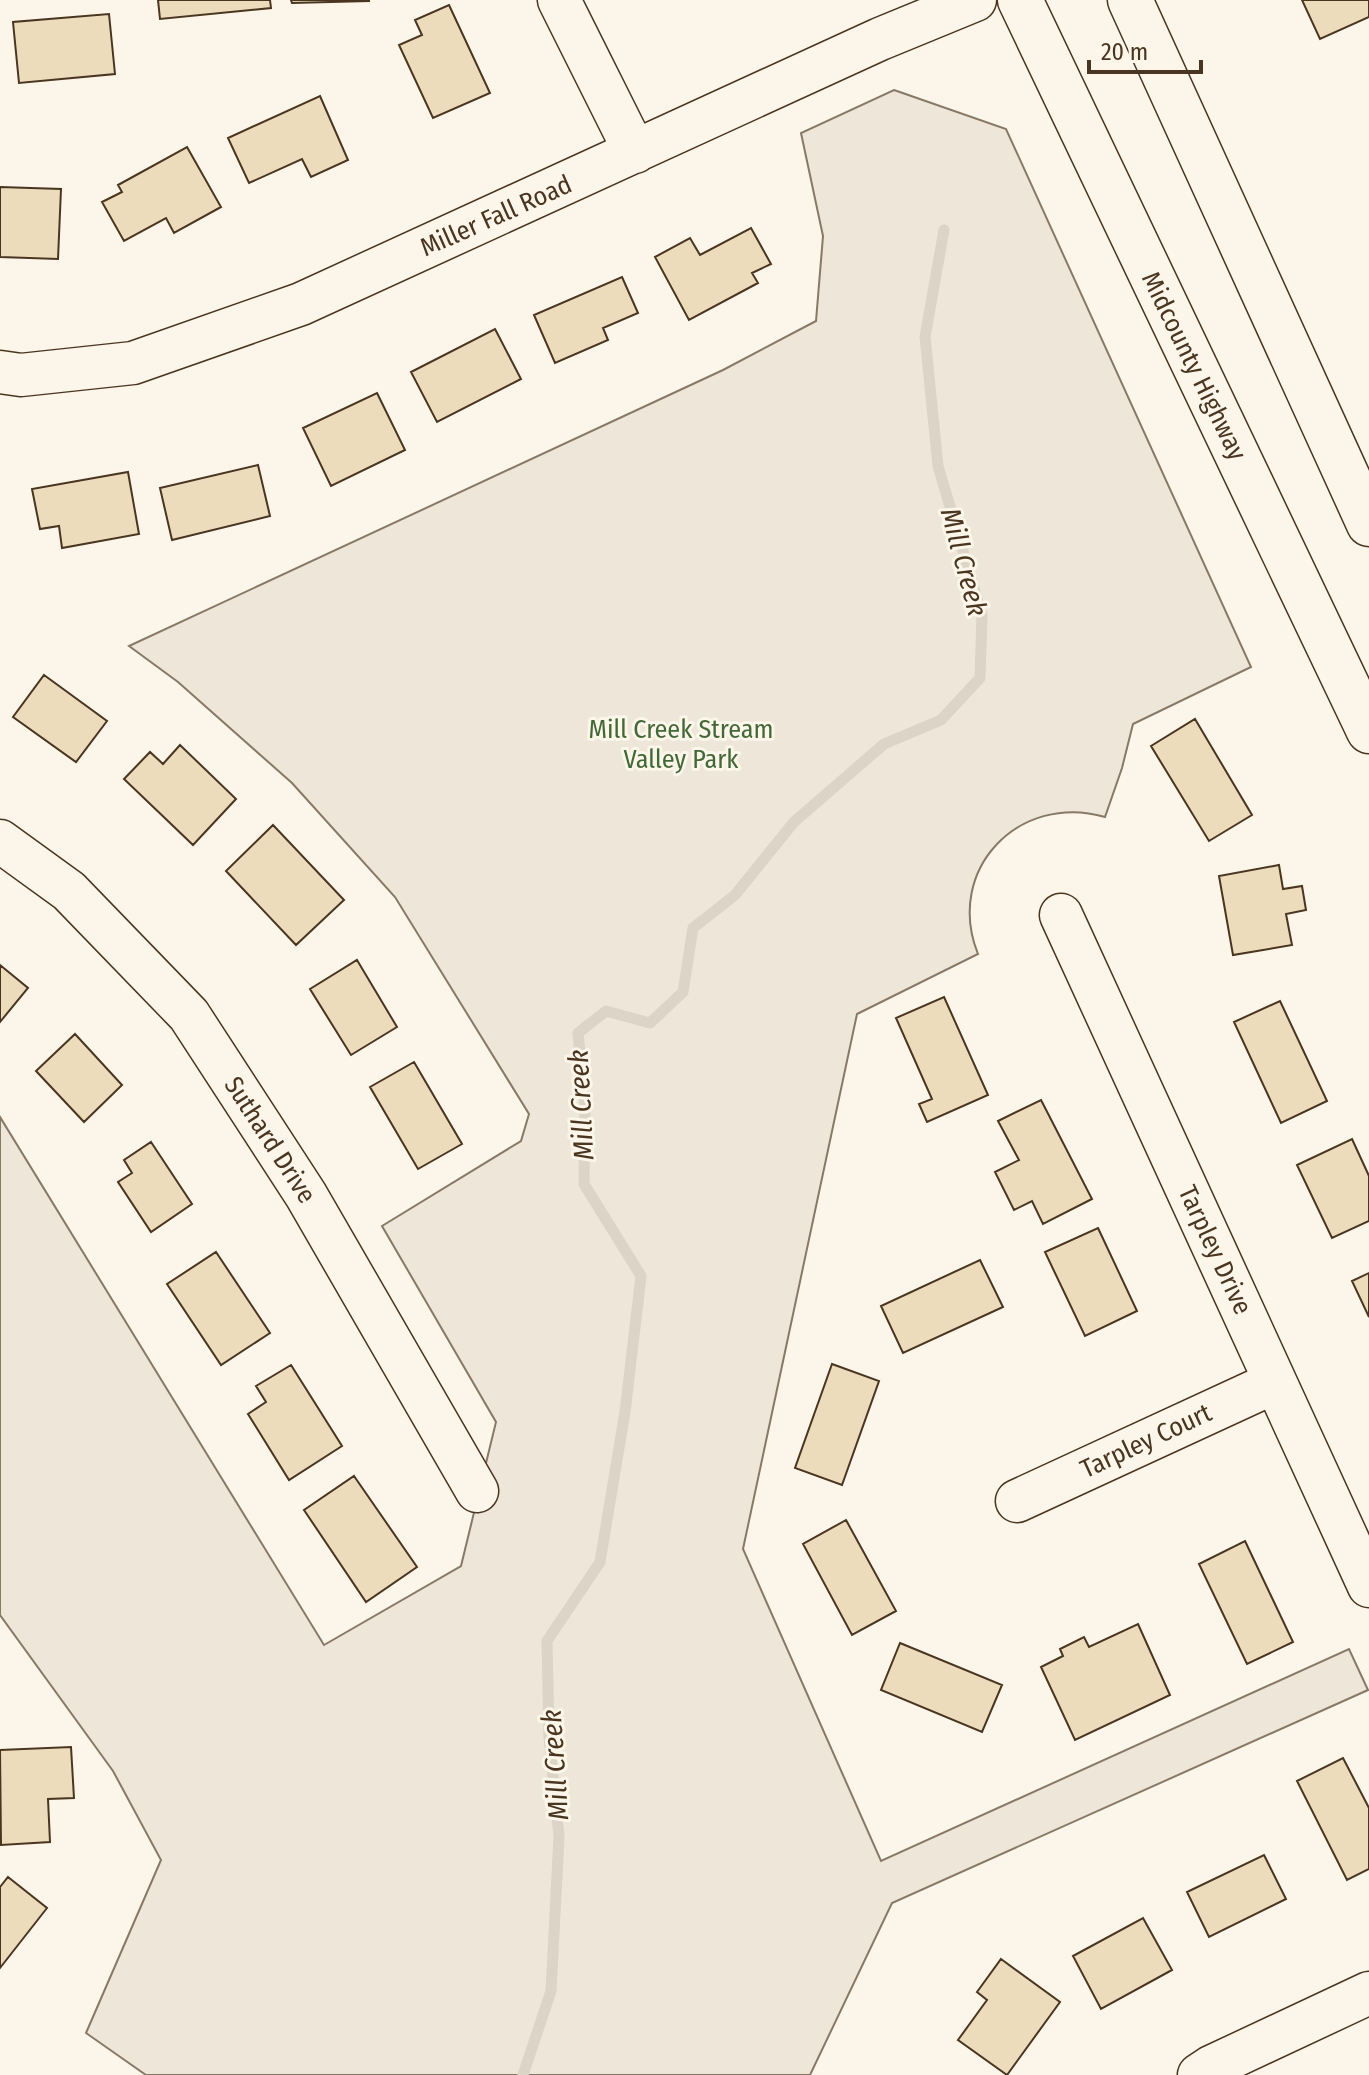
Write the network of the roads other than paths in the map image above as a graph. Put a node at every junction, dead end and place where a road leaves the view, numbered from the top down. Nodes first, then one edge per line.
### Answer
1 (559, 0) edge
2 (975, 0) edge
3 (1020, 0) edge
4 (1130, 0) edge
5 (635, 152) junction
6 (0, 372) edge
7 (1369, 524) edge
8 (1369, 731) edge
9 (0, 841) edge
10 (1061, 915) dead end
11 (1275, 1382) junction
12 (477, 1491) dead end
13 (1017, 1501) dead end
14 (1369, 1586) edge
15 (1369, 1993) edge
16 (1199, 2075) edge

1 - 5 street
2 - 5 street, Miller Fall Road
3 - 8 main road, Midcounty Highway
4 - 7 main road
5 - 6 street, Miller Fall Road
9 - 12 street, Suthard Drive
10 - 11 street, Tarpley Drive
11 - 13 street, Tarpley Court
11 - 14 street, Tarpley Drive
15 - 16 street

